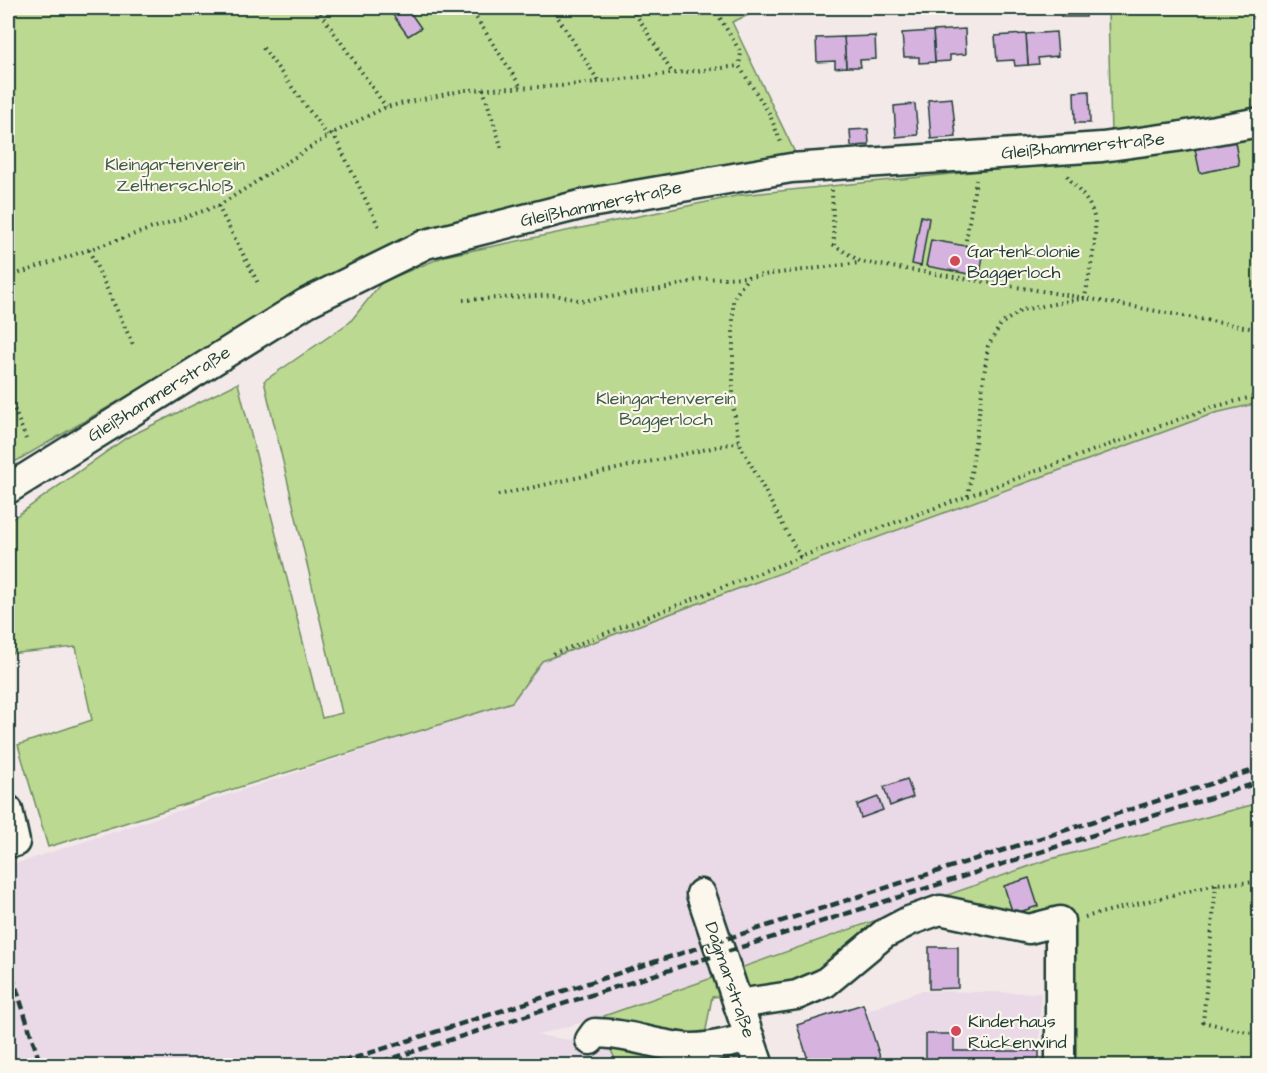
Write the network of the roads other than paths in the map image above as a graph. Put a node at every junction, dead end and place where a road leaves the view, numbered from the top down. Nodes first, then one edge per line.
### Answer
1 (1260, 122) edge
2 (8, 489) edge
3 (8, 810) edge
4 (15, 842) dead end
5 (701, 894) dead end
6 (738, 1004) junction
7 (750, 1038) junction
8 (590, 1040) dead end
9 (759, 1065) edge
10 (1060, 1065) edge

1 - 2 street, Gleißhammerstraße
3 - 4 street
5 - 6 street, Dagmarstraße
6 - 7 street, Dagmarstraße
6 - 10 street
7 - 8 street
7 - 9 street, Dagmarstraße

